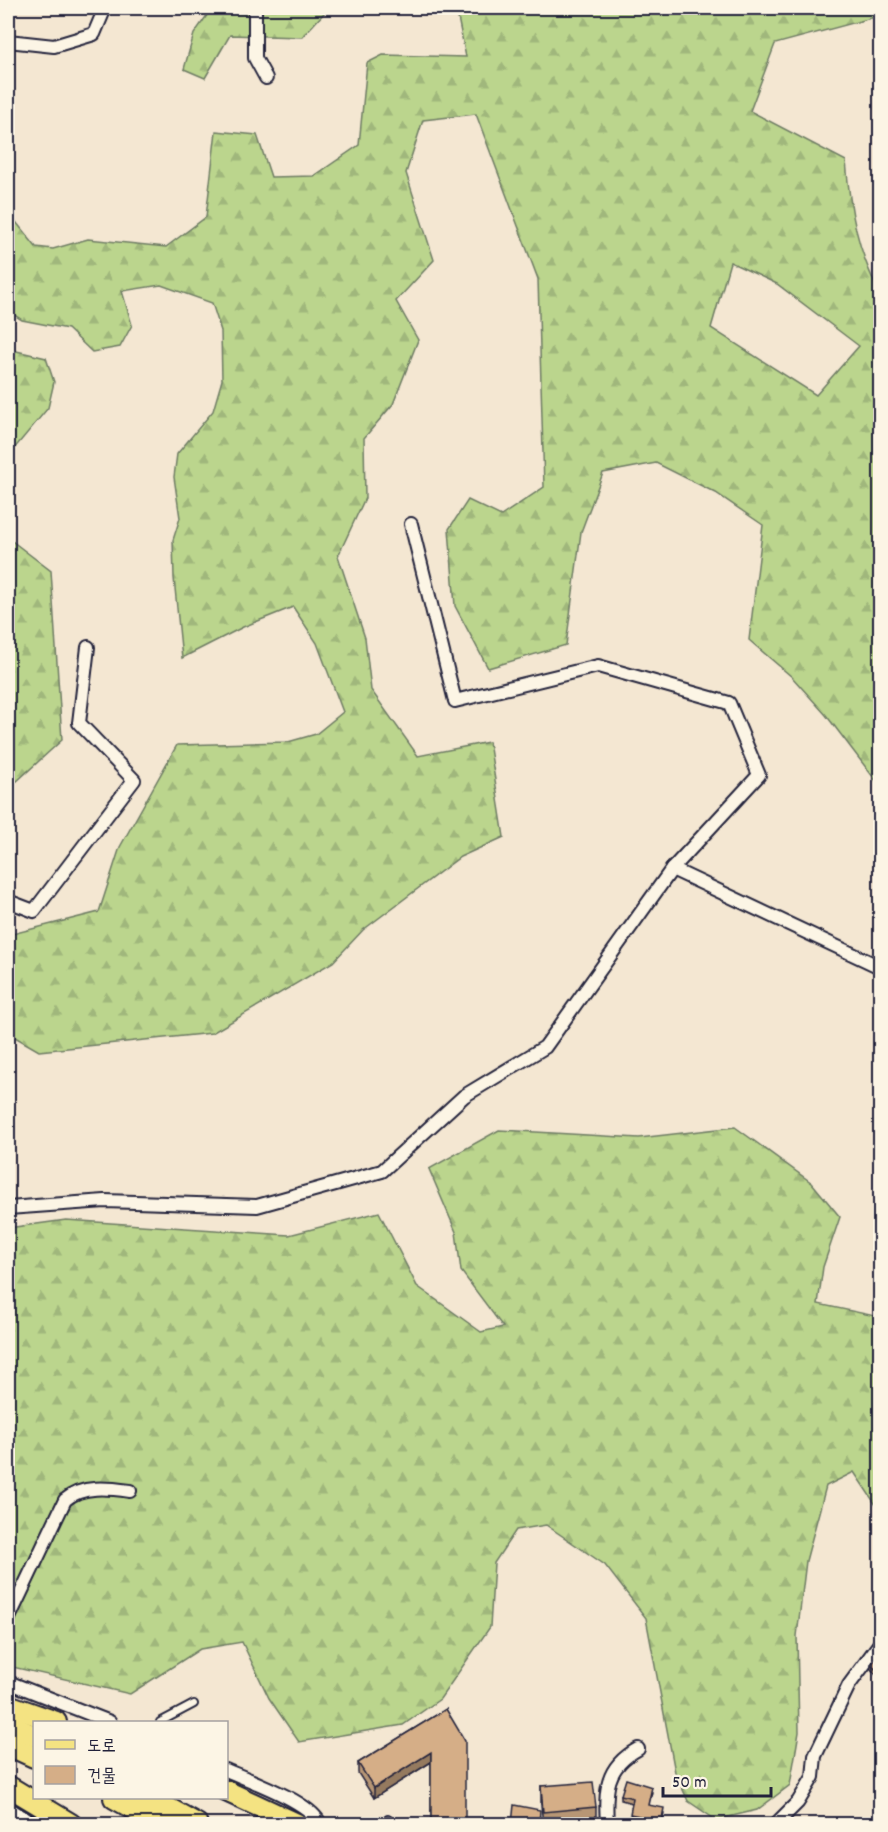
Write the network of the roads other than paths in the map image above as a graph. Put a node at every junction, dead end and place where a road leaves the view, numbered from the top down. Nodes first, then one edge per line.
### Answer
1 (105, 8) edge
2 (255, 8) edge
3 (8, 40) edge
4 (266, 78) dead end
5 (411, 524) dead end
6 (88, 647) dead end
7 (672, 869) junction
8 (8, 901) edge
9 (880, 967) edge
10 (8, 1208) edge
11 (130, 1491) dead end
12 (8, 1620) edge
13 (880, 1643) edge
14 (8, 1682) edge
15 (194, 1704) dead end
16 (8, 1705) edge
17 (53, 1721) edge
18 (107, 1721) edge
19 (162, 1721) edge
20 (8, 1724) edge
21 (33, 1736) edge
22 (8, 1745) edge
23 (638, 1749) dead end
24 (33, 1757) edge
25 (228, 1771) edge
26 (8, 1786) edge
27 (228, 1792) edge
28 (117, 1799) edge
29 (153, 1799) edge
30 (8, 1808) edge
31 (34, 1824) edge
32 (70, 1824) edge
33 (161, 1824) edge
34 (197, 1824) edge
35 (297, 1824) edge
36 (322, 1824) edge
37 (607, 1824) edge
38 (776, 1824) edge

1 - 3 street
2 - 4 street
5 - 7 street
6 - 8 street
7 - 9 street
7 - 10 street
11 - 12 street
13 - 38 street
14 - 18 street
15 - 19 lane
16 - 17 main road
20 - 21 main road
22 - 24 main road
23 - 37 street
25 - 36 street
26 - 32 main road
27 - 35 main road
28 - 33 main road
29 - 34 main road
30 - 31 street

